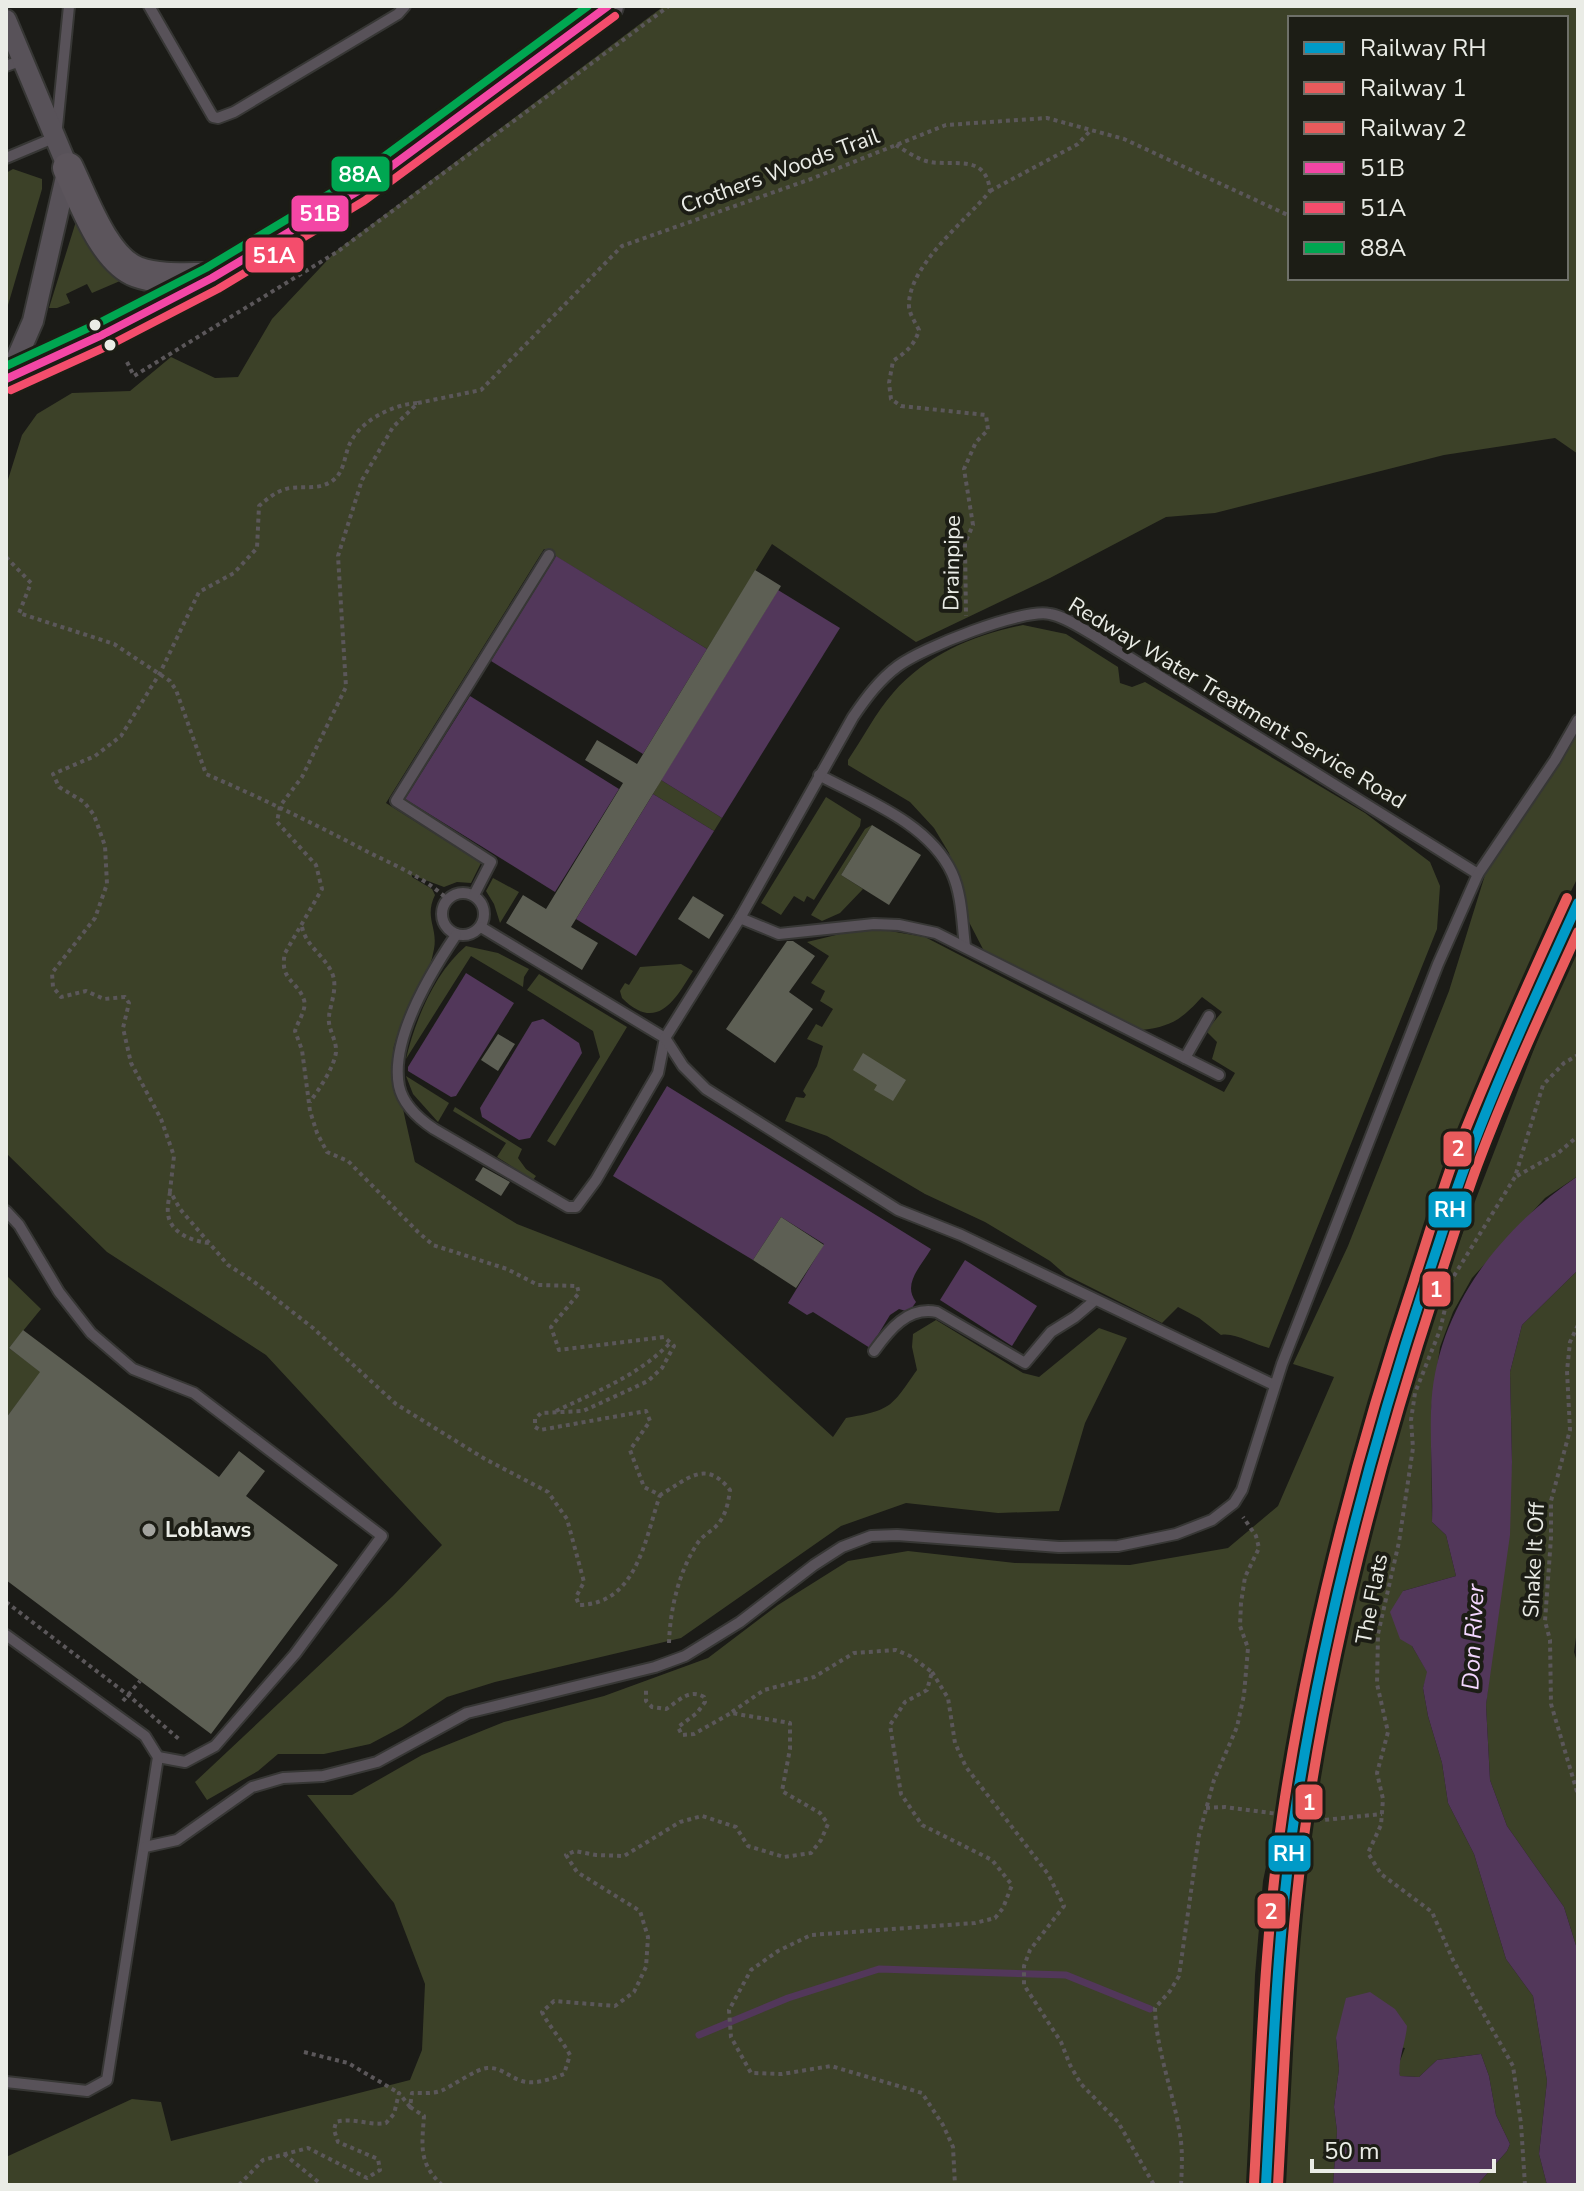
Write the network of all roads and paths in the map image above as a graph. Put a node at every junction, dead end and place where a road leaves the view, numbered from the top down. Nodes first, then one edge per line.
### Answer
1 (69, 6) edge
2 (149, 6) edge
3 (405, 6) edge
4 (608, 6) edge
5 (669, 6) edge
6 (6, 20) edge
7 (15, 63) edge
8 (1091, 130) junction
9 (56, 137) junction
10 (896, 145) junction
11 (6, 158) edge
12 (68, 168) junction
13 (990, 191) junction
14 (1288, 215) edge
15 (212, 278) junction
16 (127, 362) dead end
17 (7, 379) edge
18 (418, 403) junction
19 (549, 555) dead end
20 (6, 557) edge
21 (968, 634) junction
22 (160, 673) junction
23 (1578, 720) edge
24 (819, 775) junction
25 (280, 806) junction
26 (1478, 874) junction
27 (474, 895) junction
28 (448, 900) junction
29 (740, 918) junction
30 (302, 924) junction
31 (481, 927) junction
32 (456, 935) junction
33 (965, 946) junction
34 (1209, 1016) dead end
35 (665, 1038) junction
36 (1578, 1055) edge
37 (1185, 1058) junction
38 (1219, 1075) dead end
39 (310, 1102) junction
40 (1578, 1136) edge
41 (1515, 1177) junction
42 (170, 1191) junction
43 (6, 1211) edge
44 (210, 1243) junction
45 (1094, 1301) junction
46 (1578, 1325) edge
47 (670, 1343) junction
48 (874, 1351) dead end
49 (1274, 1385) junction
50 (554, 1412) junction
51 (660, 1495) junction
52 (1234, 1503) junction
53 (6, 1602) edge
54 (6, 1635) edge
55 (668, 1662) junction
56 (640, 1670) junction
57 (932, 1672) junction
58 (140, 1681) dead end
59 (128, 1695) junction
60 (114, 1712) junction
61 (731, 1713) junction
62 (180, 1740) dead end
63 (158, 1757) junction
64 (1578, 1795) edge
65 (1206, 1808) junction
66 (1382, 1814) junction
67 (145, 1847) junction
68 (304, 2052) dead end
69 (6, 2082) edge
70 (399, 2093) junction
71 (410, 2107) junction
72 (283, 2153) junction
73 (239, 2185) edge
74 (322, 2185) edge
75 (442, 2185) edge
76 (955, 2185) edge
77 (1154, 2185) edge
78 (1181, 2185) edge
79 (1525, 2185) edge

1 - 9 lane
2 - 3 lane
4 - 15 main road
5 - 16 path
6 - 7 street
7 - 9 street
8 - 10 path, Crothers Woods Trail
8 - 13 path, Drainpipe
8 - 14 path, Crothers Woods Trail
9 - 11 lane
9 - 12 street
10 - 13 path
10 - 18 path, Crothers Woods Trail
12 - 15 main road
12 - 17 street
13 - 21 path, Drainpipe
15 - 17 main road
18 - 22 path, Crothers Woods Trail
18 - 25 path
19 - 27 lane
20 - 22 path
21 - 24 lane, Redway Water Treatment Service Road
21 - 26 lane, Redway Water Treatment Service Road
22 - 25 path
22 - 42 path
23 - 26 lane
24 - 29 lane, Redway Water Treatment Service Road
24 - 33 lane
25 - 28 path
25 - 30 path
26 - 49 lane
27 - 28 lane
27 - 31 lane
28 - 32 lane
29 - 33 lane
29 - 35 lane, Redway Water Treatment Service Road
30 - 39 path
30 - 39 path
31 - 32 lane
31 - 35 lane
32 - 35 lane, Redway Water Treatment Service Road
33 - 37 lane
34 - 37 lane
35 - 45 lane
36 - 41 path, The Flats
37 - 38 lane
39 - 47 path
40 - 41 path
41 - 66 path, The Flats
42 - 44 path
42 - 44 path
43 - 63 lane
44 - 51 path
45 - 48 lane
45 - 49 lane
46 - 64 path, Shake It Off
47 - 50 path
47 - 50 path
49 - 52 lane
50 - 51 path
51 - 55 path
52 - 55 lane
52 - 65 path
53 - 59 path
54 - 60 lane
55 - 56 lane
56 - 61 path
56 - 67 lane
57 - 61 path
57 - 76 path
57 - 77 path
58 - 59 path
59 - 60 path
59 - 62 path
60 - 63 lane
61 - 71 path
63 - 67 lane
65 - 66 path
65 - 78 path
66 - 79 path, The Flats
67 - 69 lane
68 - 70 path
70 - 71 path
70 - 72 path
71 - 75 path
72 - 73 path
72 - 74 path

